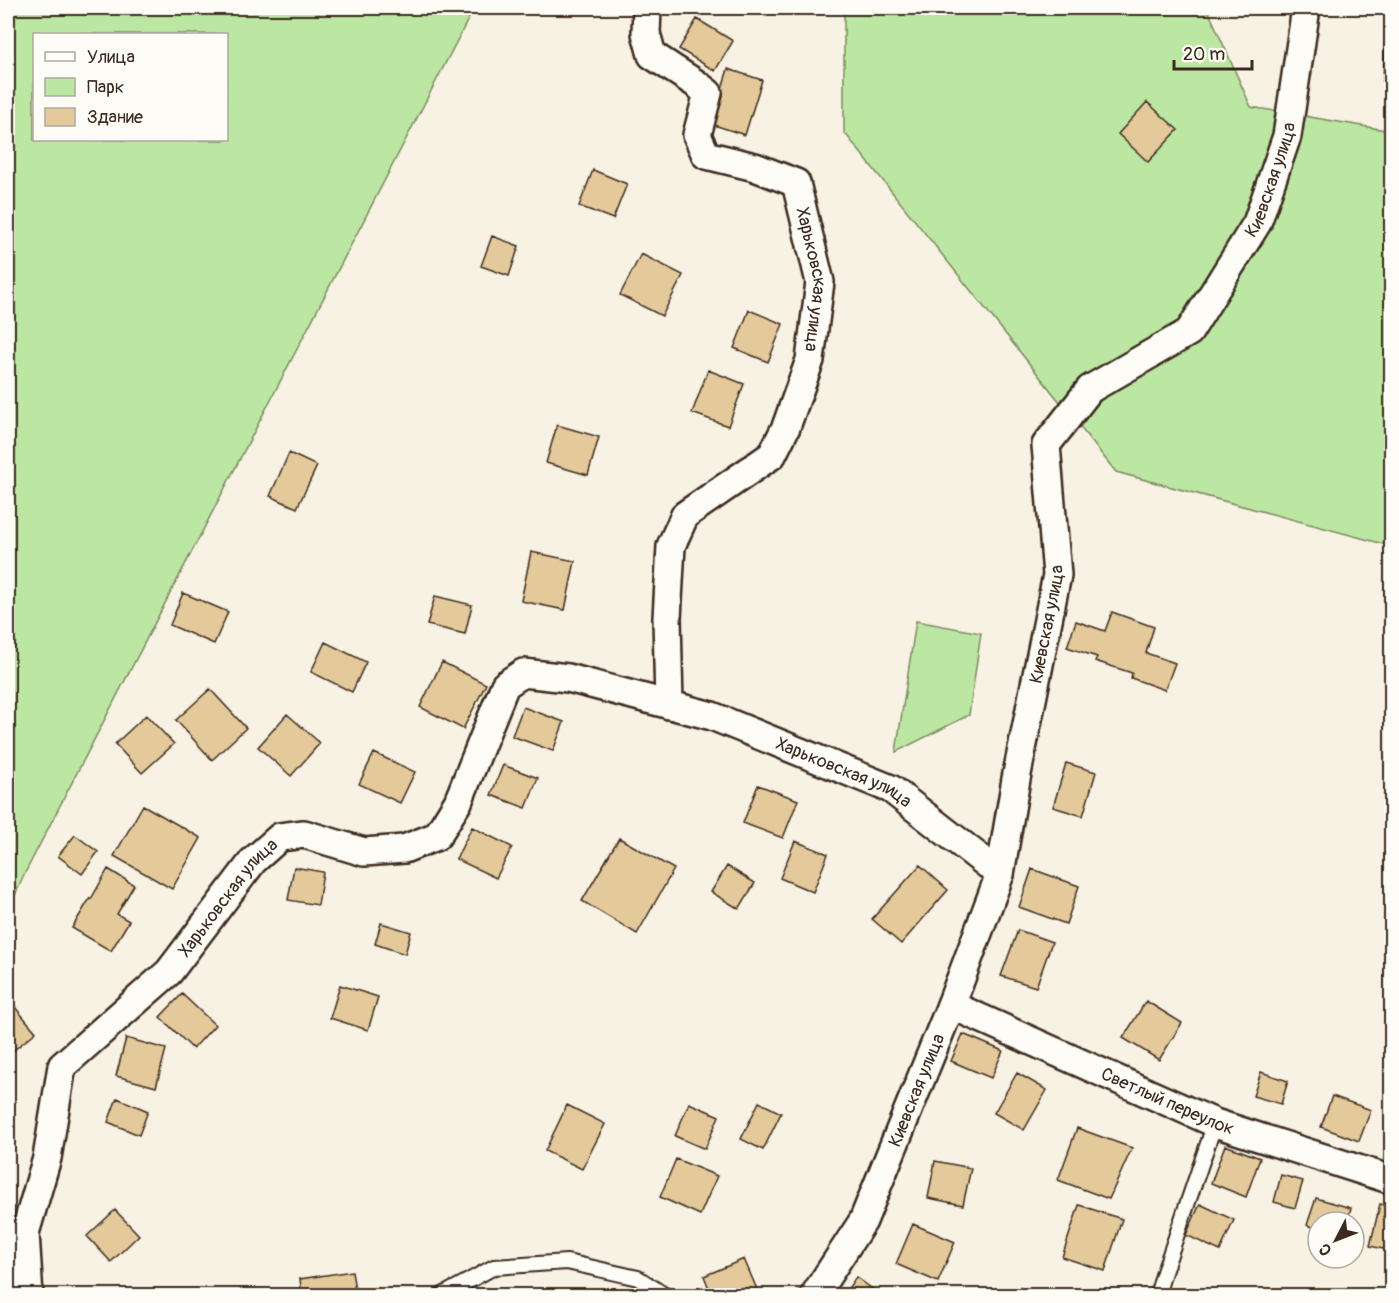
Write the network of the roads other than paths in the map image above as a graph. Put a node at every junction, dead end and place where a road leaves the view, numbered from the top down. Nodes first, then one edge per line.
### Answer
1 (647, 8) edge
2 (1306, 8) edge
3 (669, 705) junction
4 (1000, 874) junction
5 (951, 1005) junction
6 (1215, 1123) junction
7 (1392, 1180) edge
8 (30, 1296) edge
9 (441, 1296) edge
10 (666, 1296) edge
11 (814, 1296) edge
12 (1157, 1296) edge

1 - 3 street, Харьковская улица
2 - 4 street, Киевская улица
3 - 4 street, Харьковская улица
3 - 8 street, Харьковская улица
4 - 5 street, Киевская улица
5 - 6 street, Светлый переулок
5 - 11 street, Киевская улица
6 - 7 street, Светлый переулок
6 - 12 lane
9 - 10 lane

